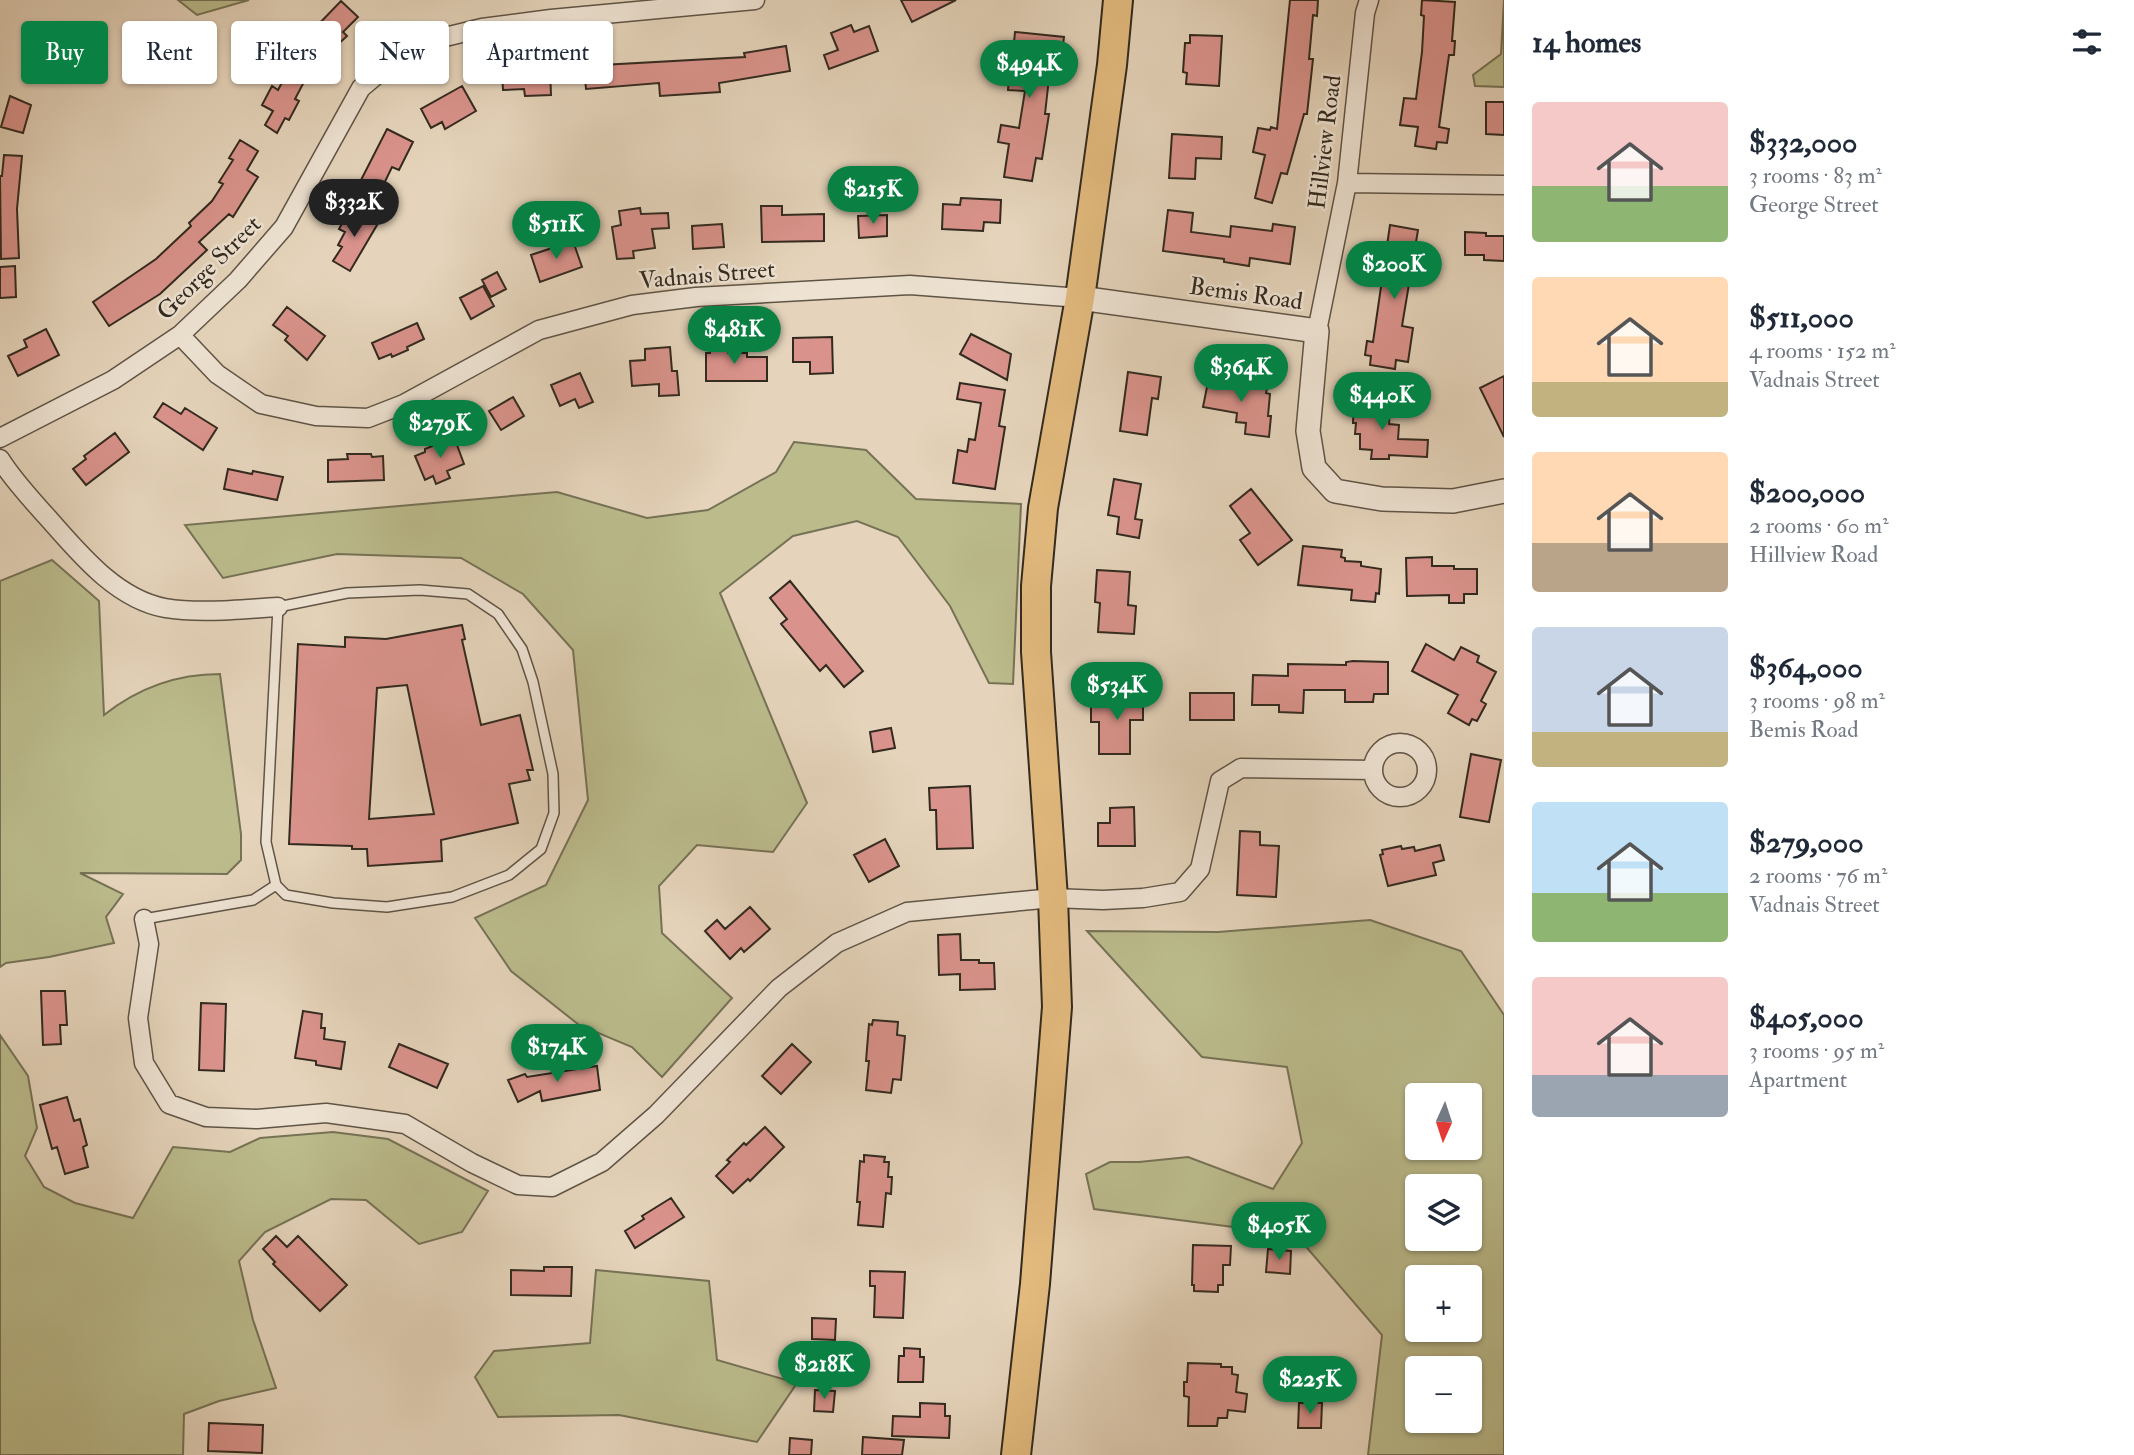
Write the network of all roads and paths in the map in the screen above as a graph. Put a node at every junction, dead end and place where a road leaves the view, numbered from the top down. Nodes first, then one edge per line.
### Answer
1 (755, 0) edge
2 (1118, 0) edge
3 (1369, 0) edge
4 (1348, 183) junction
5 (1504, 185) edge
6 (1080, 298) junction
7 (1317, 331) junction
8 (180, 335) junction
9 (0, 438) edge
10 (0, 459) edge
11 (1504, 491) edge
12 (278, 607) junction
13 (1373, 770) dead end
14 (276, 885) junction
15 (1053, 898) junction
16 (144, 919) joint
17 (1016, 1455) edge

1 - 8 street, George Street
2 - 6 main road
3 - 4 street, Hillview Road
4 - 5 street
4 - 7 street, Hillview Road
6 - 7 street, Bemis Road
6 - 8 street, Vadnais Street
6 - 15 main road
7 - 11 street, Bemis Road
8 - 9 street, George Street
10 - 12 street
12 - 14 lane
12 - 14 lane
13 - 15 street
14 - 16 lane
15 - 16 street
15 - 17 main road

